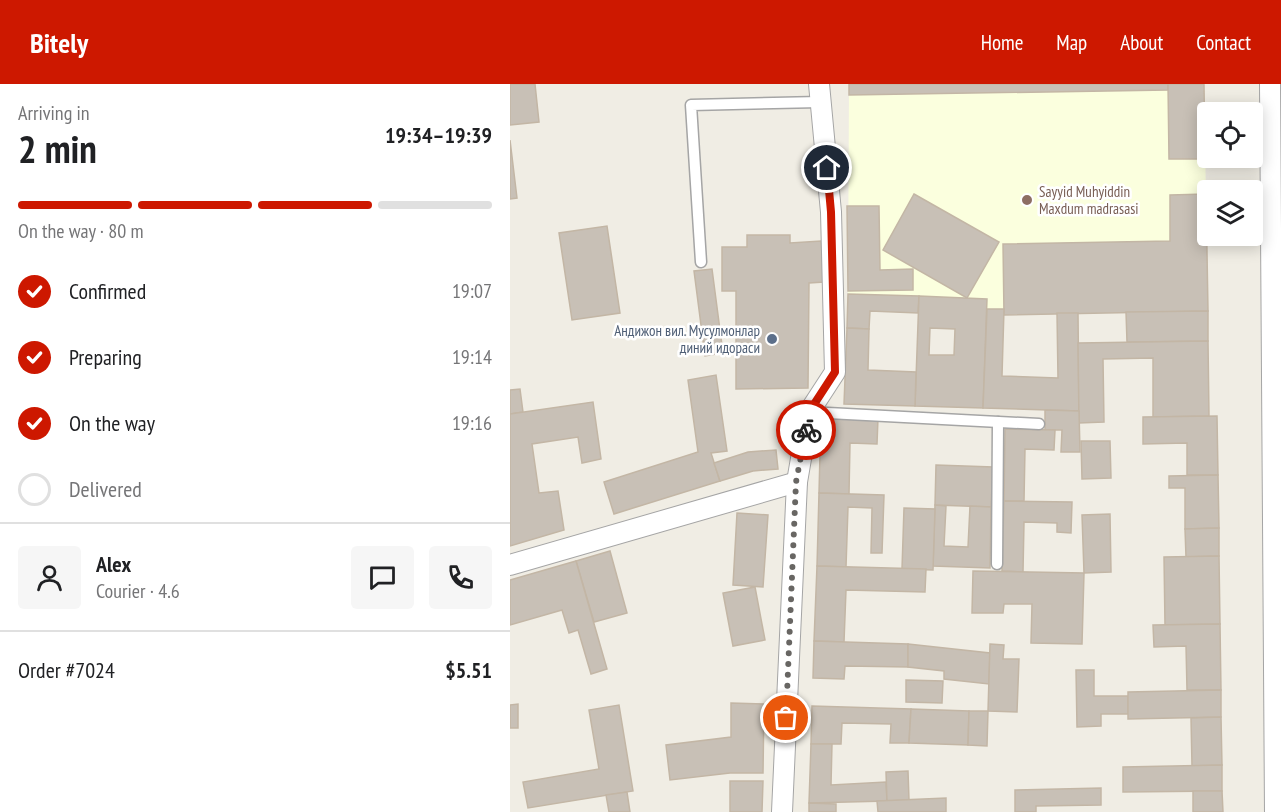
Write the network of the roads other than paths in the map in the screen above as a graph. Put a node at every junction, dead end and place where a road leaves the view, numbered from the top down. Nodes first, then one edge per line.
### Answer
1 (1270, 84) edge
2 (820, 93) edge
3 (701, 262) dead end
4 (809, 412) junction
5 (998, 422) junction
6 (1039, 424) dead end
7 (796, 482) junction
8 (996, 564) dead end
9 (510, 565) edge
10 (782, 812) edge
11 (1275, 812) edge

1 - 11 street
2 - 3 lane
2 - 4 street
4 - 5 lane
4 - 7 street
5 - 6 lane
5 - 8 lane
7 - 9 street
7 - 10 street

